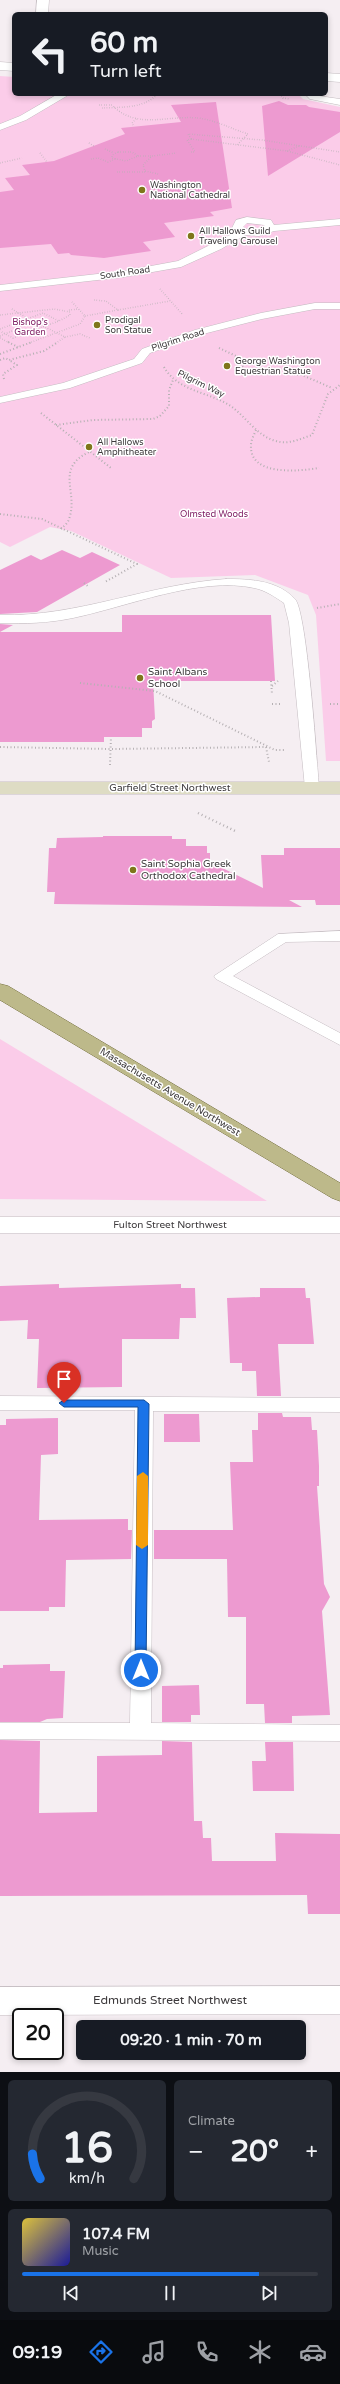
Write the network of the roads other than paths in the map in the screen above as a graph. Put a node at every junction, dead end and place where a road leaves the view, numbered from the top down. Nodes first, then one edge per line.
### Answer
1 (43, 0) edge
2 (42, 12) edge
3 (0, 66) edge
4 (12, 67) edge
5 (328, 77) edge
6 (340, 78) edge
7 (62, 96) edge
8 (312, 96) edge
9 (340, 102) edge
10 (0, 128) edge
11 (340, 222) edge
12 (0, 288) edge
13 (340, 306) edge
14 (0, 400) edge
15 (0, 619) edge
16 (0, 788) edge
17 (312, 788) junction
18 (340, 788) edge
19 (340, 936) edge
20 (0, 991) edge
21 (340, 1040) edge
22 (340, 1193) edge
23 (0, 1225) edge
24 (340, 1225) edge
25 (0, 1403) edge
26 (144, 1404) junction
27 (340, 1405) edge
28 (0, 1731) edge
29 (140, 1732) junction
30 (340, 1733) edge
31 (340, 2000) edge
32 (0, 2001) edge

1 - 2 street
3 - 4 street
5 - 6 street
7 - 10 lane
8 - 9 lane
11 - 12 lane, South Road
13 - 14 lane, Pilgrim Road
15 - 17 lane
16 - 17 main road, Garfield Street Northwest
17 - 18 main road, Garfield Street Northwest
19 - 21 lane
20 - 22 main road, Massachusetts Avenue Northwest
23 - 24 street, Fulton Street Northwest
25 - 26 lane
26 - 27 lane
26 - 29 lane
28 - 29 lane
29 - 30 lane
31 - 32 street, Edmunds Street Northwest

